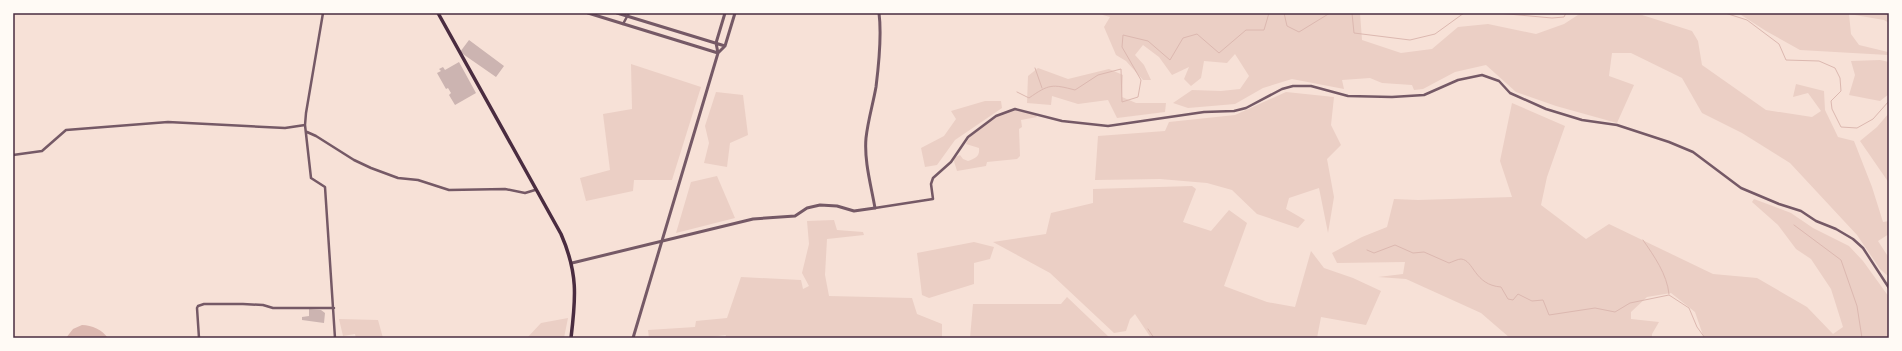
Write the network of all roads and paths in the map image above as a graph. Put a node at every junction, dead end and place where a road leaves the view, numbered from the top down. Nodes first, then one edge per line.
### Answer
1 (323, 13) edge
2 (438, 13) edge
3 (588, 13) edge
4 (617, 13) edge
5 (725, 13) edge
6 (735, 13) edge
7 (879, 13) edge
8 (628, 14) edge
9 (623, 24) junction
10 (716, 43) junction
11 (725, 46) junction
12 (718, 53) junction
13 (305, 125) junction
14 (307, 132) junction
15 (13, 155) edge
16 (536, 190) junction
17 (875, 208) junction
18 (662, 242) junction
19 (572, 263) junction
20 (1889, 288) edge
21 (334, 308) junction
22 (199, 338) edge
23 (335, 338) edge
24 (571, 338) edge
25 (633, 338) edge

1 - 13 street
2 - 16 main road
3 - 9 street
4 - 8 street
5 - 10 street
6 - 11 street
7 - 17 street
8 - 9 street
8 - 10 street
9 - 12 street
10 - 11 street
10 - 12 street
11 - 12 street
12 - 18 street
13 - 14 street
13 - 15 street
14 - 16 street
14 - 21 street
16 - 19 main road
17 - 18 street
17 - 20 street
18 - 19 street
18 - 25 street
19 - 24 main road
21 - 22 street
21 - 23 street

